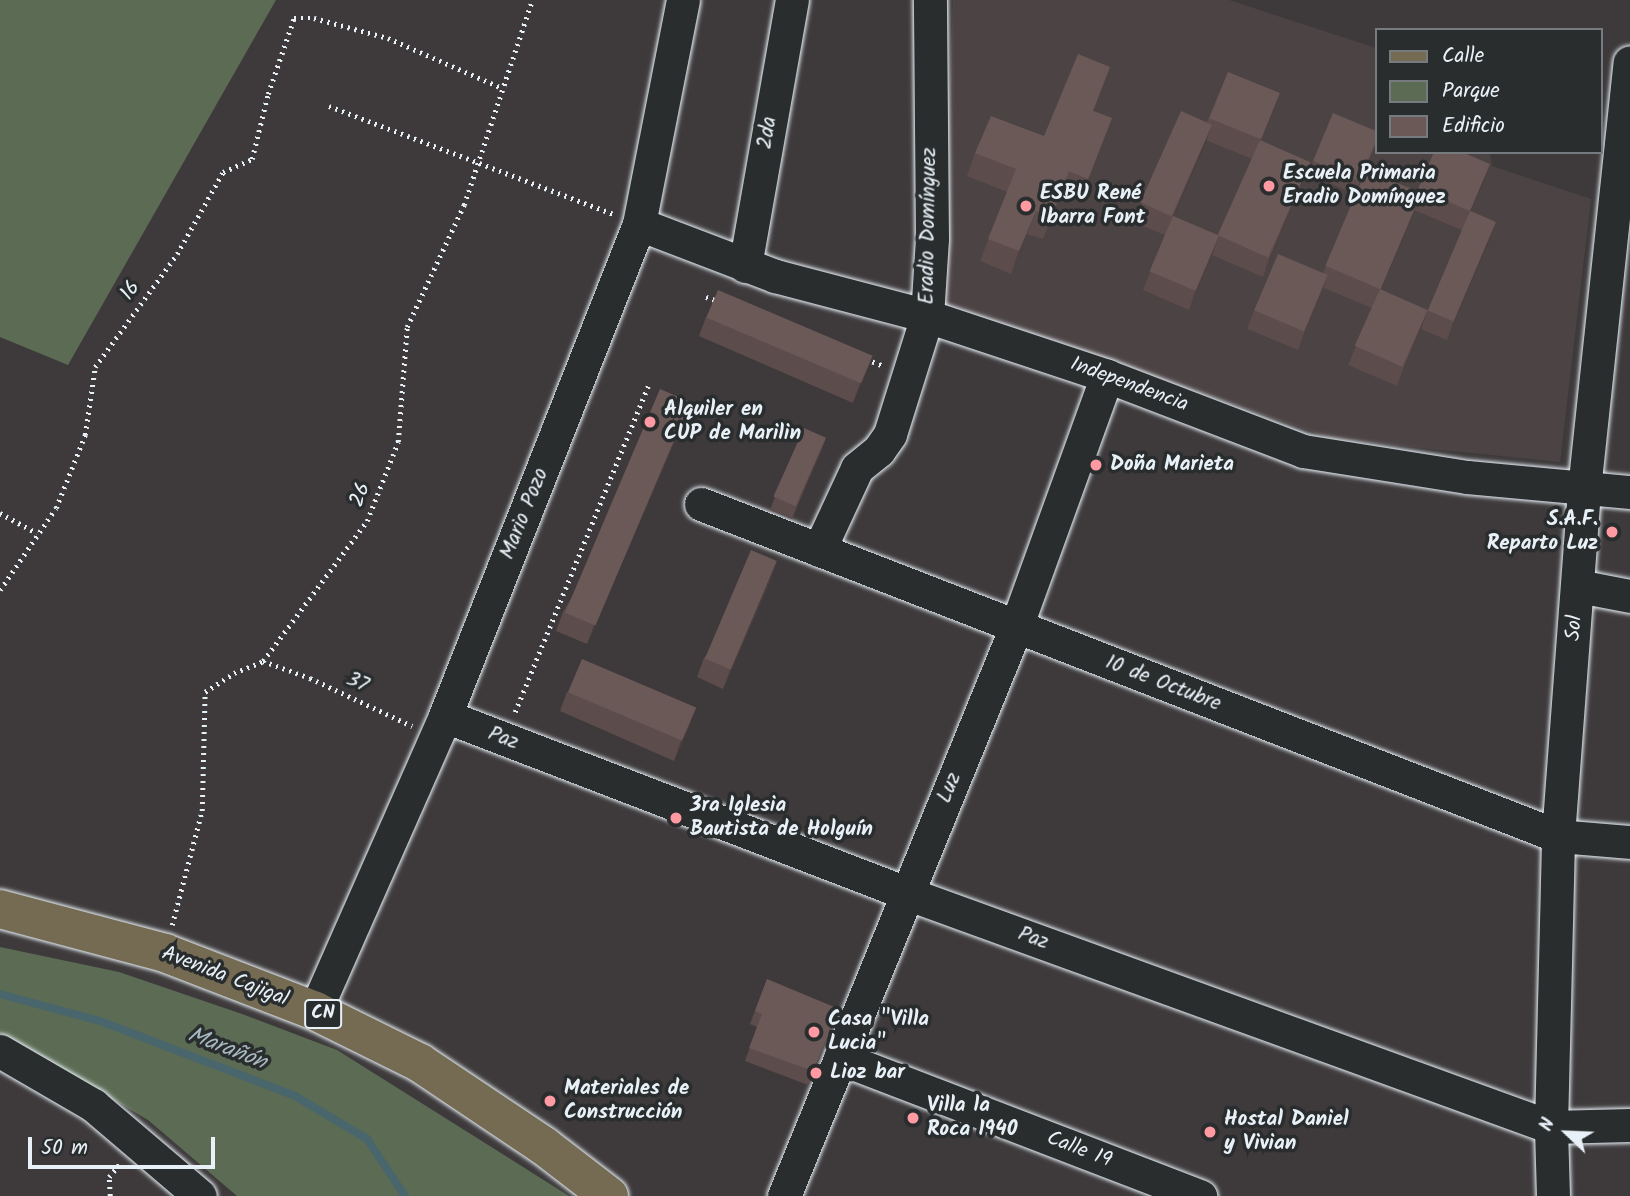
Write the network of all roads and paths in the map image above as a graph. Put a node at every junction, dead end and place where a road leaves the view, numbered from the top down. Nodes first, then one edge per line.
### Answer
1 (532, 0) edge
2 (683, 0) edge
3 (792, 0) edge
4 (930, 0) edge
5 (1630, 62) edge
6 (503, 88) junction
7 (329, 106) dead end
8 (477, 162) junction
9 (1625, 177) edge
10 (639, 224) junction
11 (745, 266) junction
12 (706, 297) dead end
13 (731, 307) edge
14 (927, 316) junction
15 (858, 356) edge
16 (908, 376) junction
17 (1107, 376) junction
18 (648, 386) dead end
19 (1584, 489) junction
20 (1630, 492) edge
21 (701, 504) dead end
22 (0, 513) edge
23 (37, 534) junction
24 (819, 550) junction
25 (1578, 586) junction
26 (0, 590) edge
27 (1630, 596) edge
28 (1016, 627) junction
29 (263, 662) junction
30 (440, 727) junction
31 (504, 739) junction
32 (1558, 836) junction
33 (1630, 842) edge
34 (906, 893) junction
35 (0, 909) edge
36 (165, 953) junction
37 (316, 1011) junction
38 (0, 1051) edge
39 (840, 1058) junction
40 (1630, 1125) edge
41 (1551, 1127) junction
42 (200, 1196) edge
43 (609, 1196) edge
44 (784, 1196) edge
45 (1200, 1196) edge
46 (1553, 1196) edge

1 - 6 path, 26
2 - 10 street, Mario Pozo
3 - 11 street, 2da
4 - 14 street, Eradio Domínguez
5 - 9 street, Sol
6 - 8 path, 26
6 - 23 path, 16
7 - 8 path
8 - 10 path
8 - 29 path, 26
9 - 19 street, Sol
10 - 11 street, Independencia
10 - 30 street, Mario Pozo
11 - 14 street, Independencia
12 - 13 path
14 - 16 street, Eradio Domínguez
14 - 17 street, Independencia
15 - 16 path
16 - 24 street, Eradio Domínguez
17 - 19 street, Independencia
17 - 28 street, Luz
18 - 31 path
19 - 20 street, Independencia
19 - 25 street, Sol
21 - 24 street, 10 de Octubre
22 - 23 path
23 - 26 path, 16
24 - 28 street, 10 de Octubre
25 - 27 street
25 - 32 street, Sol
28 - 32 street, 10 de Octubre
28 - 34 street, Luz
29 - 30 path, 37
29 - 36 path
30 - 31 street, Paz
30 - 37 street, Mario Pozo
31 - 34 street, Paz
32 - 33 street, 10 de Octubre
32 - 41 street, Sol
34 - 39 street, Luz
34 - 41 street, Paz
35 - 36 main road, Avenida Cajigal / CN
36 - 37 main road, Avenida Cajigal / CN
37 - 43 main road, Avenida Cajigal / CN
38 - 42 street
39 - 44 street, Luz
39 - 45 street, Calle 19
40 - 41 street, Paz
41 - 46 street, Sol

